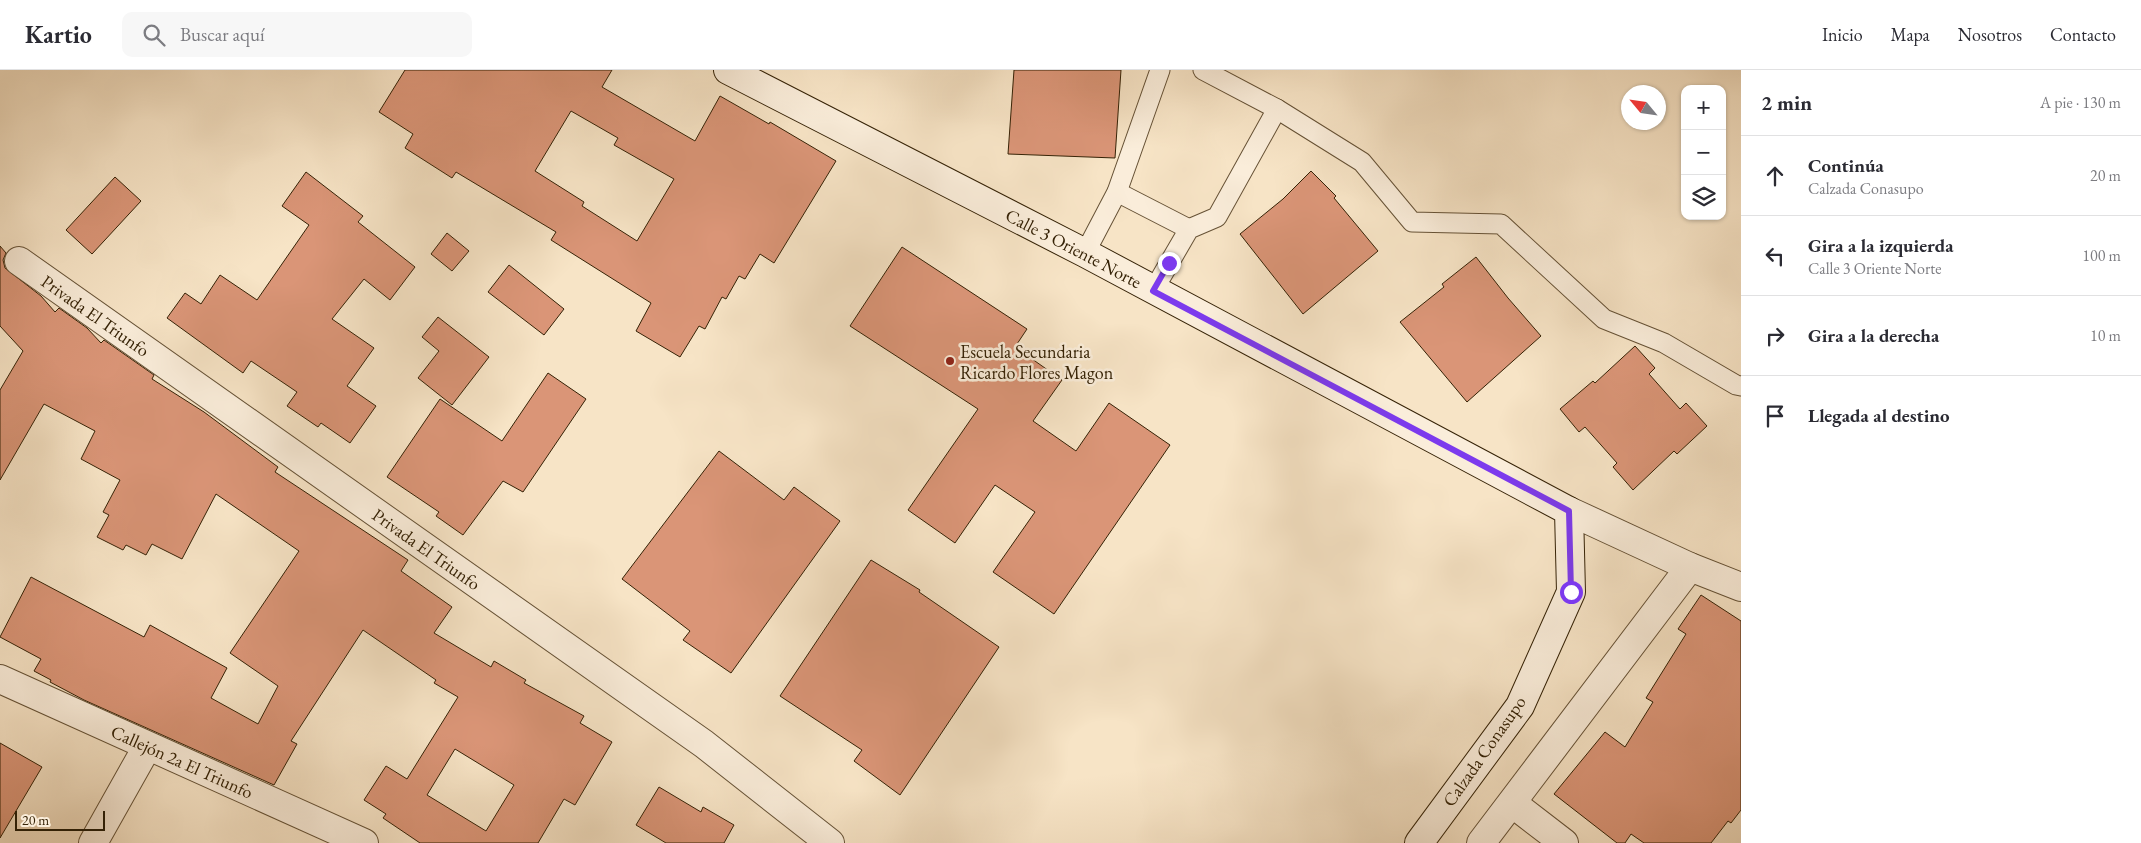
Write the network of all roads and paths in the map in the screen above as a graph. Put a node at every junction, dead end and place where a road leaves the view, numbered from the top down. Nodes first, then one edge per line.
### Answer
1 (728, 70) edge
2 (1160, 70) edge
3 (1203, 70) edge
4 (1278, 109) junction
5 (1117, 192) junction
6 (1189, 229) junction
7 (1085, 253) junction
8 (19, 262) dead end
9 (1153, 291) junction
10 (1741, 386) edge
11 (1569, 511) junction
12 (1690, 567) junction
13 (1741, 587) edge
14 (0, 678) edge
15 (147, 747) junction
16 (1512, 804) junction
17 (93, 843) edge
18 (364, 843) edge
19 (830, 843) edge
20 (1419, 843) edge
21 (1481, 843) edge
22 (1564, 843) edge

1 - 7 street, Calle 3 Oriente Norte
2 - 5 lane
3 - 4 lane
4 - 6 lane
4 - 10 lane
5 - 6 lane
5 - 7 lane
6 - 9 lane
7 - 9 street, Calle 3 Oriente Norte
8 - 19 street, Privada El Triunfo
9 - 11 street, Calle 3 Oriente Norte
11 - 12 street, Calle 3 Oriente Norte
11 - 20 street, Calzada Conasupo
12 - 13 street, Calle 3 Oriente Norte
12 - 16 street
14 - 15 street, Callejón 2a El Triunfo
15 - 17 street
15 - 18 street, Callejón 2a El Triunfo
16 - 21 street
16 - 22 street

